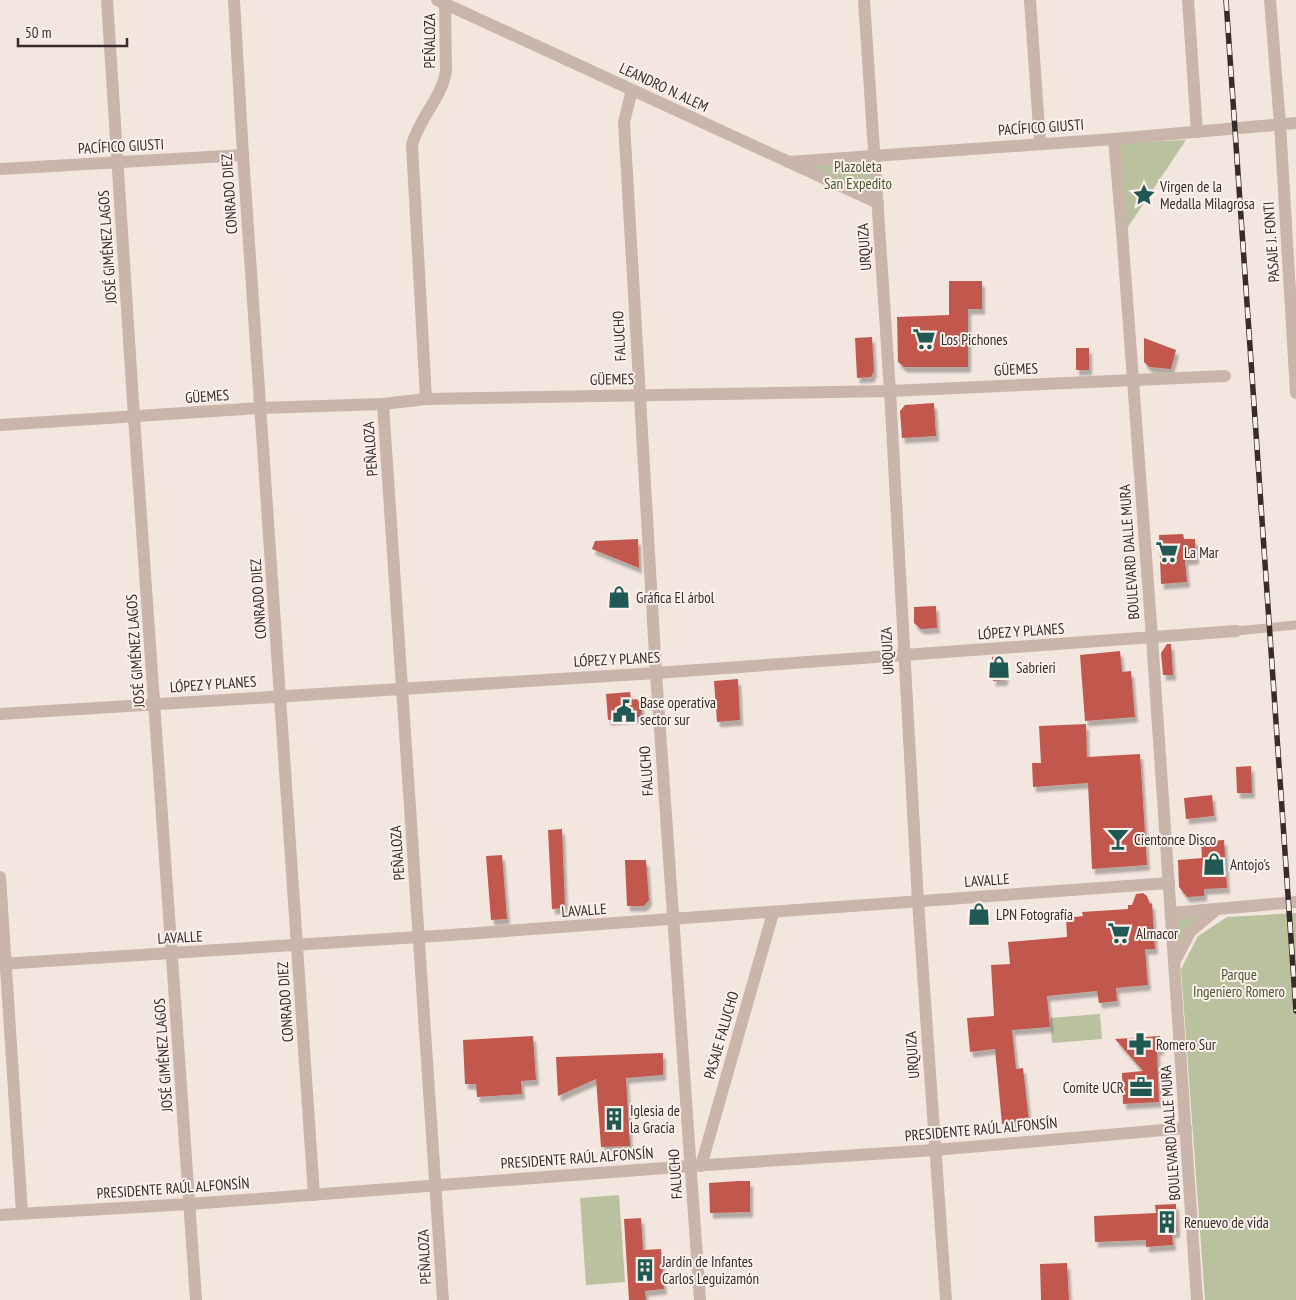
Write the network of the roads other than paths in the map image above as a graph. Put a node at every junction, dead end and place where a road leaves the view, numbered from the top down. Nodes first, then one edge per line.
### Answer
1 (108, 0) edge
2 (234, 0) edge
3 (864, 0) edge
4 (1030, 0) edge
5 (1188, 0) edge
6 (1270, 0) edge
7 (441, 2) edge
8 (632, 90) junction
9 (1296, 123) edge
10 (1280, 124) junction
11 (1197, 132) junction
12 (1114, 139) junction
13 (1040, 144) junction
14 (243, 155) junction
15 (875, 156) junction
16 (788, 162) junction
17 (118, 163) junction
18 (0, 169) edge
19 (878, 203) junction
20 (1225, 376) dead end
21 (1133, 380) junction
22 (890, 391) junction
23 (1296, 393) edge
24 (639, 395) junction
25 (426, 400) junction
26 (383, 404) junction
27 (260, 408) junction
28 (134, 418) junction
29 (0, 425) edge
30 (1296, 625) edge
31 (1236, 631) joint
32 (1152, 638) junction
33 (903, 655) junction
34 (656, 673) junction
35 (403, 688) junction
36 (281, 696) junction
37 (155, 704) junction
38 (0, 714) edge
39 (0, 877) edge
40 (1169, 882) junction
41 (918, 902) junction
42 (1296, 902) edge
43 (1216, 910) junction
44 (773, 913) junction
45 (1171, 913) junction
46 (673, 920) junction
47 (419, 938) junction
48 (298, 946) junction
49 (172, 953) junction
50 (1174, 963) junction
51 (3, 964) edge
52 (1186, 1128) junction
53 (936, 1150) junction
54 (696, 1166) junction
55 (436, 1185) junction
56 (314, 1195) junction
57 (190, 1204) junction
58 (22, 1213) junction
59 (0, 1215) edge
60 (196, 1300) edge
61 (443, 1300) edge
62 (700, 1300) edge
63 (946, 1300) edge
64 (1197, 1300) edge

1 - 17 street, JOSÉ GIMÉNEZ LAGOS
2 - 14 street, CONRADO DIEZ
3 - 15 street, URQUIZA
4 - 13 street
5 - 11 street
6 - 10 street, PASAJE J. FONTI
7 - 8 street, LEANDRO N. ALEM
7 - 25 street, PEÑALOZA
8 - 16 street, LEANDRO N. ALEM
8 - 24 street, FALUCHO
9 - 10 street, PACÍFICO GIUSTI
10 - 11 street, PACÍFICO GIUSTI
10 - 23 street, PASAJE J. FONTI
11 - 12 street, PACÍFICO GIUSTI
12 - 13 street, PACÍFICO GIUSTI
12 - 21 street, BOULEVARD DALLE MURA
13 - 15 street, PACÍFICO GIUSTI
14 - 17 street, PACÍFICO GIUSTI
14 - 27 street, CONRADO DIEZ
15 - 16 street, PACÍFICO GIUSTI
15 - 19 street, URQUIZA
16 - 19 street, LEANDRO N. ALEM
17 - 18 street, PACÍFICO GIUSTI
17 - 28 street, JOSÉ GIMÉNEZ LAGOS
19 - 22 street, URQUIZA
20 - 21 street, GÜEMES
21 - 22 street, GÜEMES
21 - 32 street, BOULEVARD DALLE MURA
22 - 24 street, GÜEMES
22 - 33 street, URQUIZA
24 - 25 street, GÜEMES
24 - 34 street, FALUCHO
25 - 26 street, GÜEMES
26 - 27 street, GÜEMES
26 - 35 street, PEÑALOZA
27 - 28 street, GÜEMES
27 - 36 street, CONRADO DIEZ
28 - 29 street, GÜEMES
28 - 37 street, JOSÉ GIMÉNEZ LAGOS
30 - 31 street
31 - 32 street, LÓPEZ Y PLANES
32 - 33 street, LÓPEZ Y PLANES
32 - 40 street, BOULEVARD DALLE MURA
33 - 34 street, LÓPEZ Y PLANES
33 - 41 street, URQUIZA
34 - 35 street, LÓPEZ Y PLANES
34 - 46 street, FALUCHO
35 - 36 street, LÓPEZ Y PLANES
35 - 47 street, PEÑALOZA
36 - 37 street, LÓPEZ Y PLANES
36 - 48 street, CONRADO DIEZ
37 - 38 street, LÓPEZ Y PLANES
37 - 49 street, JOSÉ GIMÉNEZ LAGOS
39 - 51 street
40 - 41 street, LAVALLE
40 - 45 street, BOULEVARD DALLE MURA
41 - 44 street, LAVALLE
41 - 53 street, URQUIZA
42 - 43 street
43 - 45 street
43 - 50 street
44 - 46 street, LAVALLE
44 - 54 street, PASAJE FALUCHO
45 - 50 street, BOULEVARD DALLE MURA
46 - 47 street, LAVALLE
46 - 54 street, FALUCHO
47 - 48 street, LAVALLE
47 - 55 street, PEÑALOZA
48 - 49 street, LAVALLE
48 - 56 street, CONRADO DIEZ
49 - 51 street, LAVALLE
49 - 57 street, JOSÉ GIMÉNEZ LAGOS
50 - 52 street, BOULEVARD DALLE MURA
51 - 58 street
52 - 53 street, PRESIDENTE RAÚL ALFONSÍN
52 - 64 street, BOULEVARD DALLE MURA
53 - 54 street, PRESIDENTE RAÚL ALFONSÍN
53 - 63 street, URQUIZA
54 - 55 street, PRESIDENTE RAÚL ALFONSÍN
54 - 62 street, FALUCHO
55 - 56 street, PRESIDENTE RAÚL ALFONSÍN
55 - 61 street, PEÑALOZA
56 - 57 street, PRESIDENTE RAÚL ALFONSÍN
57 - 58 street, PRESIDENTE RAÚL ALFONSÍN
57 - 60 street, JOSÉ GIMÉNEZ LAGOS
58 - 59 street, PRESIDENTE RAÚL ALFONSÍN

